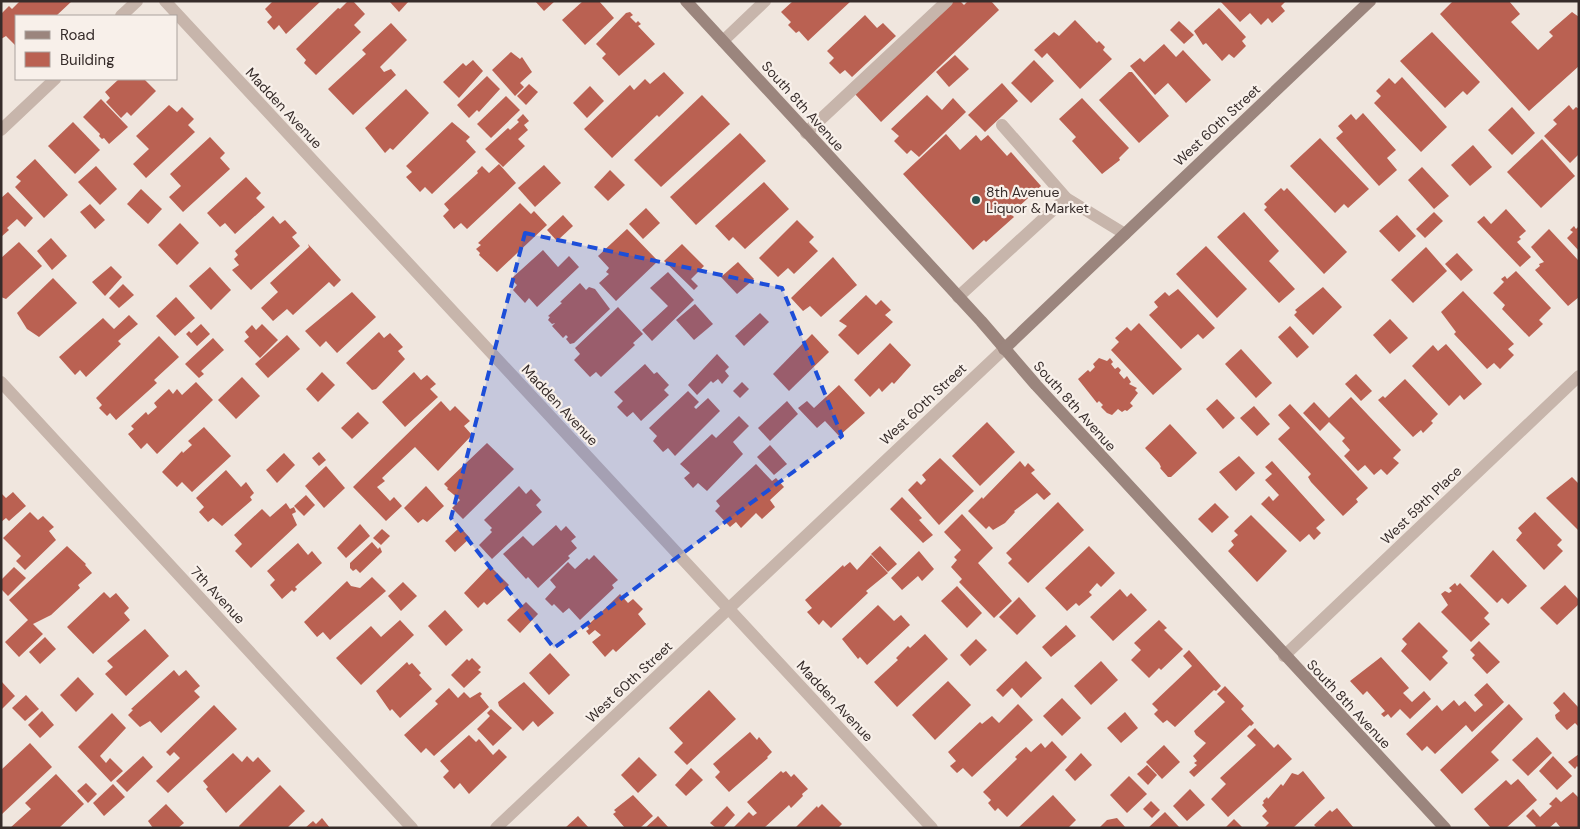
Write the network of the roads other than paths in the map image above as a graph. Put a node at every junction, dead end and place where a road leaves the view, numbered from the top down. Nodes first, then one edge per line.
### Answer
1 (137, 1) edge
2 (165, 1) edge
3 (686, 1) edge
4 (766, 1) edge
5 (947, 1) edge
6 (1370, 1) edge
7 (122, 15) edge
8 (178, 15) edge
9 (178, 15) edge
10 (723, 41) junction
11 (54, 80) edge
12 (1002, 125) dead end
13 (1, 130) edge
14 (806, 133) junction
15 (1066, 198) junction
16 (1125, 234) junction
17 (958, 297) junction
18 (1004, 349) junction
19 (1579, 376) edge
20 (1, 382) edge
21 (728, 609) junction
22 (1284, 656) junction
23 (412, 828) edge
24 (496, 828) edge
25 (932, 828) edge
26 (1445, 828) edge

1 - 7 street
2 - 9 street, Madden Avenue
3 - 10 street, South 8th Avenue
4 - 10 street
5 - 14 street
6 - 16 street, West 60th Street
8 - 21 street, Madden Avenue
10 - 14 street, South 8th Avenue
11 - 13 street
12 - 15 street
14 - 17 street, South 8th Avenue
15 - 16 street
15 - 17 street
16 - 18 street, West 60th Street
17 - 18 street, South 8th Avenue
18 - 21 street, West 60th Street
18 - 22 street, South 8th Avenue
19 - 22 street, West 59th Place
20 - 23 street, 7th Avenue
21 - 24 street, West 60th Street
21 - 25 street, Madden Avenue
22 - 26 street, South 8th Avenue

